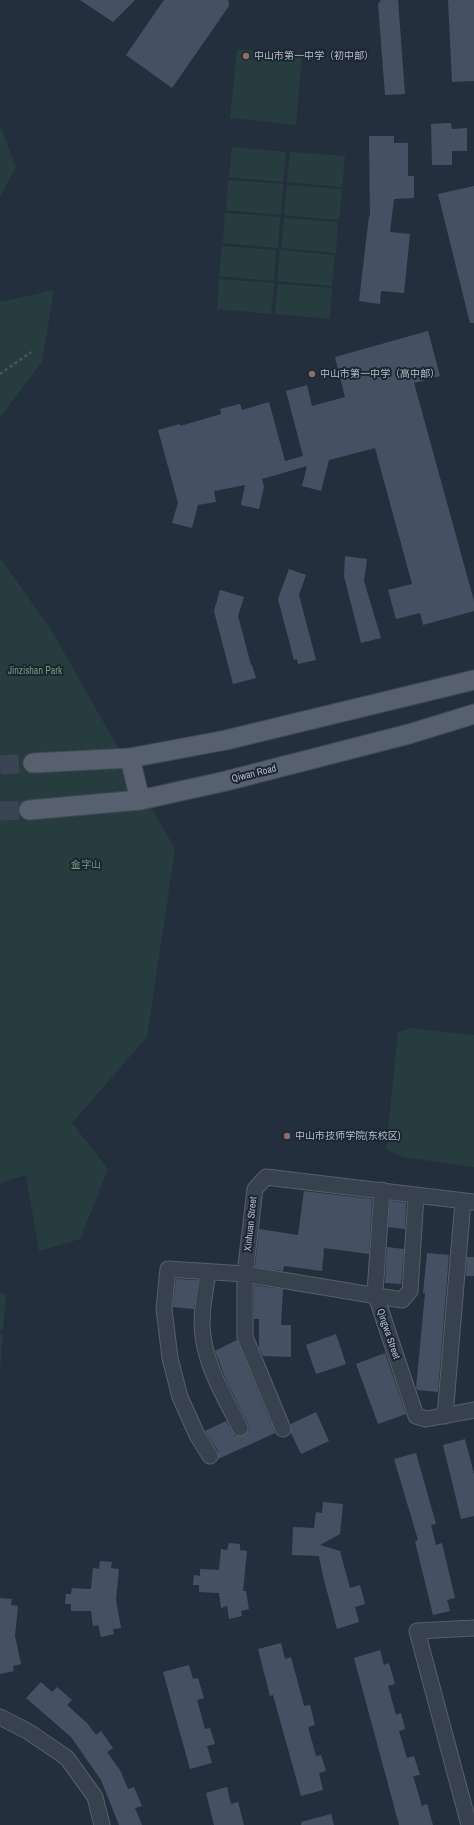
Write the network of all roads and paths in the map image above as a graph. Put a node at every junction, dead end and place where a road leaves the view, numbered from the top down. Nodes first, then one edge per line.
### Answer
1 (31, 352) dead end
2 (0, 374) edge
3 (474, 680) edge
4 (474, 714) edge
5 (130, 758) junction
6 (33, 763) tunnel mouth
7 (140, 800) junction
8 (29, 810) tunnel mouth
9 (382, 1190) junction
10 (416, 1195) junction
11 (469, 1201) edge
12 (208, 1272) junction
13 (245, 1274) junction
14 (375, 1296) junction
15 (474, 1410) edge
16 (445, 1416) junction
17 (240, 1428) dead end
18 (283, 1429) dead end
19 (210, 1456) dead end
20 (474, 1628) edge
21 (0, 1717) edge
22 (102, 1825) edge
23 (469, 1825) edge

1 - 2 path
3 - 5 main road
4 - 7 main road, Qiwan Road
5 - 6 main road
5 - 7 main road
7 - 8 main road, Qiwan Road
9 - 10 street, Xinhuan Street
9 - 13 street, Xinhuan Street
9 - 14 street, Qingwa Street
10 - 11 street, Xinhuan Street
10 - 14 street
11 - 16 street
12 - 13 street
12 - 17 street
12 - 19 street
13 - 14 street
13 - 18 street, Xinhuan Street
14 - 16 street, Qingwa Street
15 - 16 street, Qingwa Street
20 - 23 street
21 - 22 street

